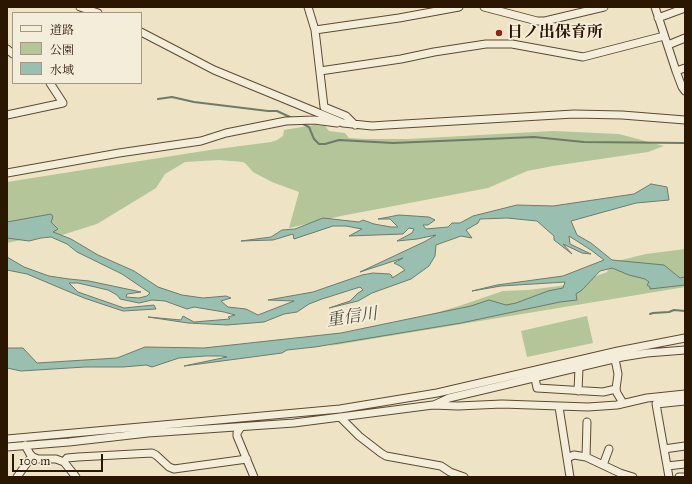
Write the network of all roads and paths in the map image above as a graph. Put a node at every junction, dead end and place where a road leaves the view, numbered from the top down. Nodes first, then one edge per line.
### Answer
1 (80, 7) edge
2 (308, 7) edge
3 (458, 7) edge
4 (486, 7) edge
5 (604, 7) edge
6 (655, 7) edge
7 (685, 8) edge
8 (95, 12) edge
9 (658, 18) junction
10 (315, 30) junction
11 (142, 33) edge
12 (664, 36) junction
13 (685, 38) edge
14 (668, 45) junction
15 (685, 68) edge
16 (320, 71) junction
17 (676, 71) junction
18 (51, 84) edge
19 (685, 91) edge
20 (7, 115) edge
21 (685, 120) edge
22 (343, 123) junction
23 (355, 125) junction
24 (7, 173) edge
25 (685, 338) edge
26 (685, 350) edge
27 (615, 359) junction
28 (579, 368) junction
29 (535, 378) junction
30 (616, 389) junction
31 (578, 391) junction
32 (685, 394) edge
33 (405, 399) junction
34 (685, 401) edge
35 (624, 403) junction
36 (433, 405) junction
37 (559, 406) junction
38 (341, 418) junction
39 (587, 422) dead end
40 (241, 427) junction
41 (7, 439) edge
42 (24, 445) junction
43 (685, 446) edge
44 (7, 447) edge
45 (609, 449) dead end
46 (664, 449) junction
47 (32, 456) junction
48 (586, 456) junction
49 (567, 458) junction
50 (248, 459) junction
51 (64, 462) junction
52 (685, 464) edge
53 (603, 465) junction
54 (667, 466) junction
55 (17, 477) edge
56 (76, 477) edge
57 (254, 477) edge
58 (464, 477) edge
59 (570, 477) edge
60 (633, 477) edge
61 (669, 477) edge
62 (679, 477) edge
63 (684, 477) edge

1 - 8 street
2 - 10 street
3 - 10 street
4 - 5 street
6 - 9 street
7 - 9 street
9 - 12 street
10 - 16 street
11 - 22 street
12 - 14 street
12 - 16 street
13 - 14 street
14 - 17 street
15 - 17 street
16 - 23 street
17 - 19 street
18 - 20 street
21 - 23 street
22 - 23 street
22 - 24 street
25 - 33 street
26 - 27 street
27 - 28 street
27 - 30 street
28 - 29 street
28 - 31 street
29 - 31 street
29 - 36 street
30 - 31 street
30 - 35 street
32 - 35 street
33 - 36 street
33 - 41 street
34 - 46 street
35 - 37 street
36 - 37 street
36 - 38 street
37 - 49 street
38 - 40 street
38 - 58 street
39 - 48 street
40 - 42 street
40 - 50 street
42 - 44 street
42 - 47 street
43 - 46 street
45 - 53 street
46 - 54 street
47 - 51 street
47 - 55 street
48 - 49 street
48 - 53 street
49 - 59 street
50 - 51 street
50 - 57 street
51 - 56 street
52 - 54 street
53 - 60 street
54 - 61 street
62 - 63 street

